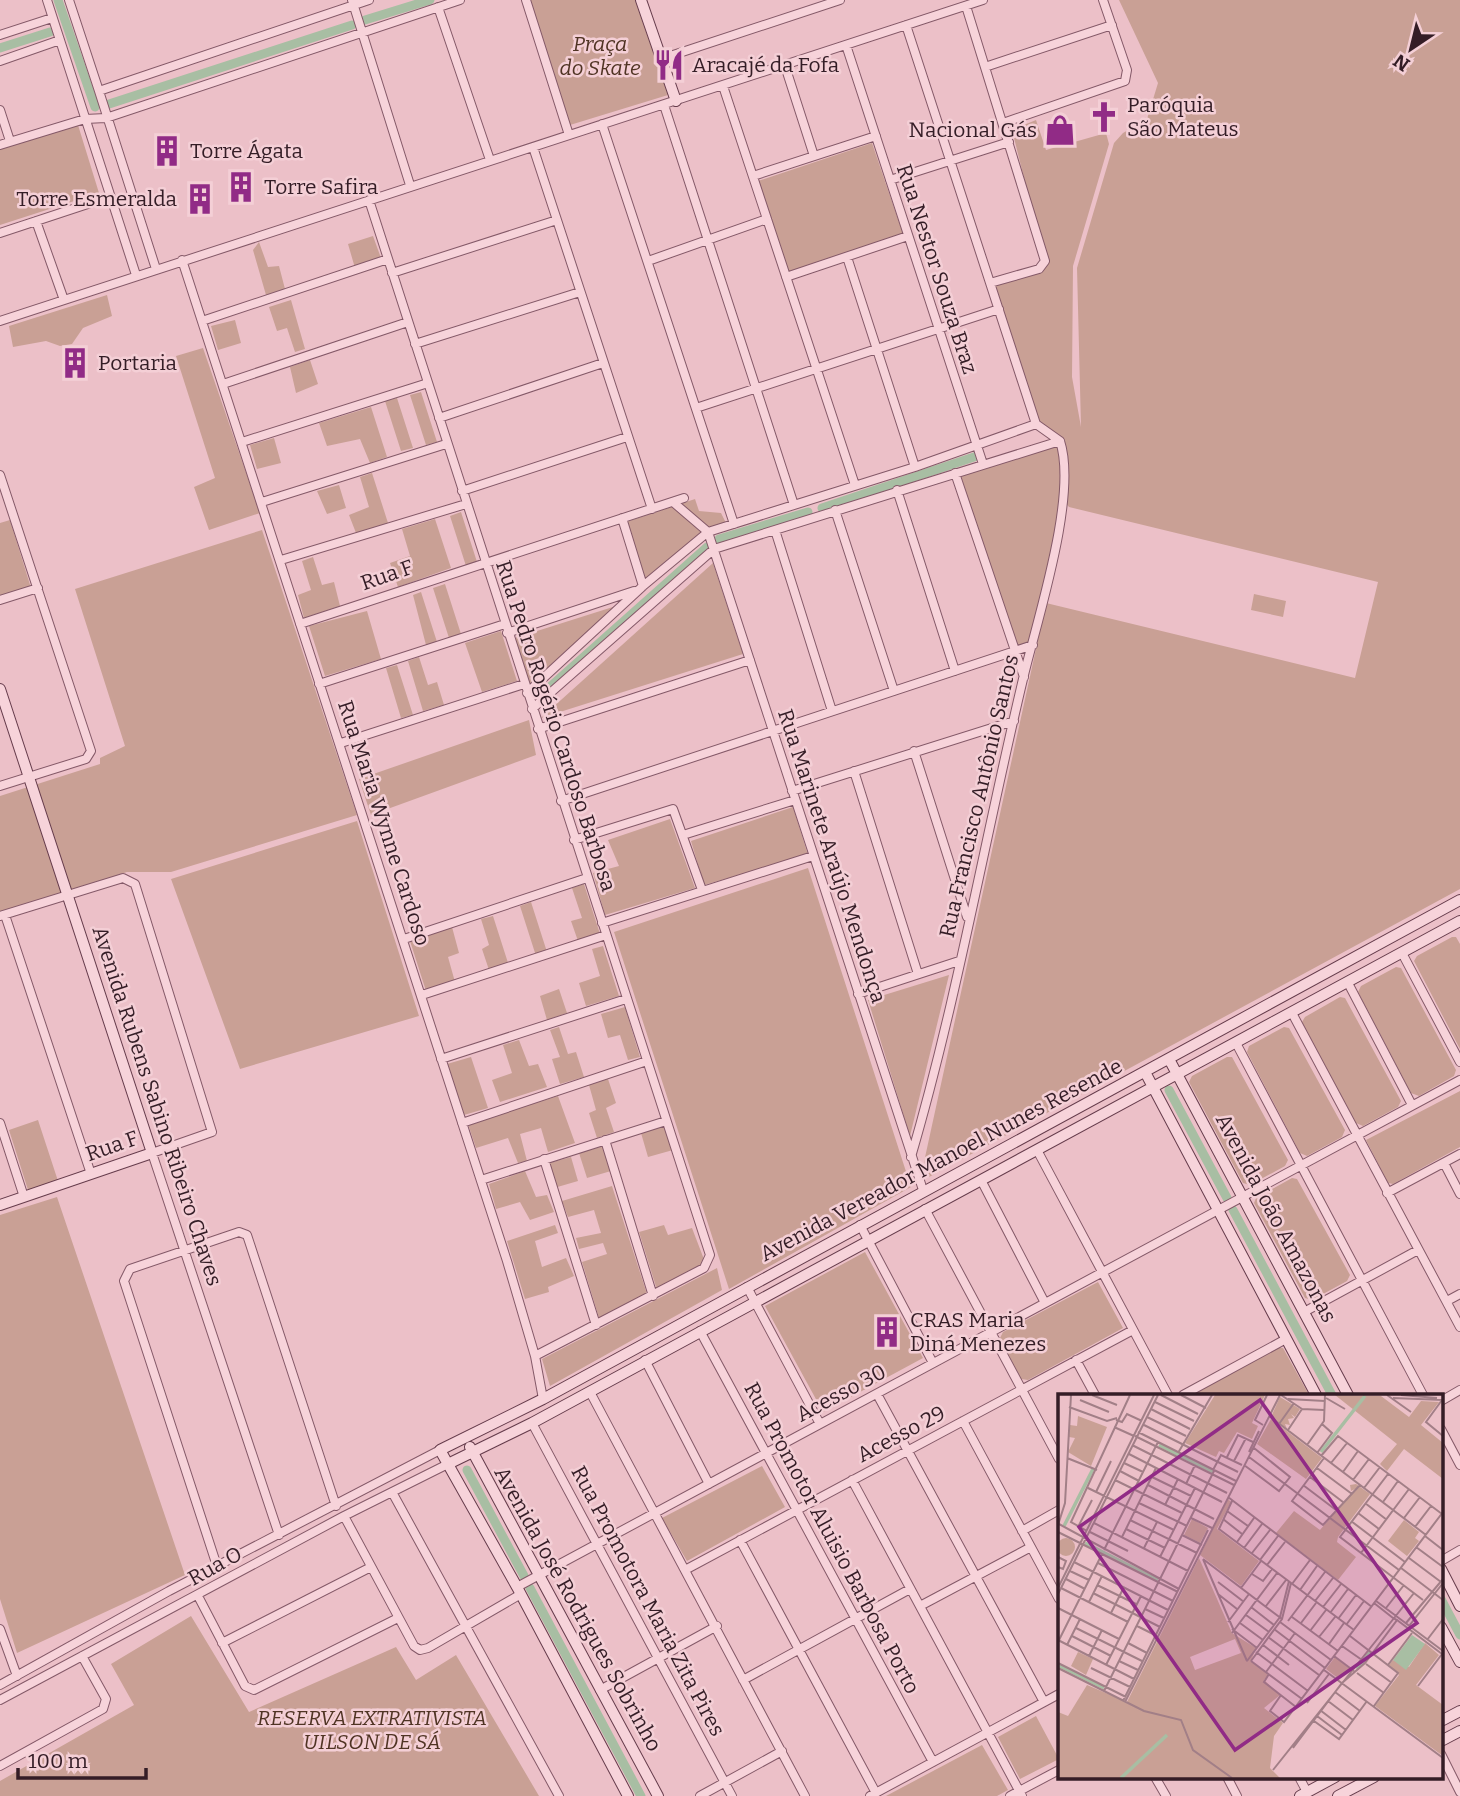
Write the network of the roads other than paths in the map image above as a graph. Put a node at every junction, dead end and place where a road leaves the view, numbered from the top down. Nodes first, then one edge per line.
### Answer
1 (47, 0) edge
2 (69, 0) edge
3 (369, 0) edge
4 (460, 0) edge
5 (526, 0) edge
6 (641, 0) edge
7 (840, 0) edge
8 (983, 0) edge
9 (1103, 0) edge
10 (353, 3) edge
11 (966, 6) junction
12 (438, 7) junction
13 (52, 18) junction
14 (906, 25) junction
15 (1112, 25) junction
16 (362, 33) junction
17 (0, 35) edge
18 (60, 40) junction
19 (846, 45) junction
20 (661, 59) junction
21 (0, 61) edge
22 (785, 66) junction
23 (985, 67) junction
24 (723, 86) junction
25 (99, 91) junction
26 (676, 101) junction
27 (664, 105) junction
28 (0, 110) edge
29 (106, 118) junction
30 (85, 120) junction
31 (1003, 123) junction
32 (602, 124) junction
33 (569, 135) junction
34 (876, 136) junction
35 (10, 141) junction
36 (1009, 142) junction
37 (0, 145) edge
38 (533, 147) junction
39 (814, 156) junction
40 (490, 160) junction
41 (950, 161) junction
42 (753, 176) junction
43 (890, 180) junction
44 (410, 185) junction
45 (109, 198) junction
46 (369, 200) junction
47 (767, 219) junction
48 (557, 220) junction
49 (36, 221) junction
50 (0, 233) edge
51 (908, 236) junction
52 (708, 240) junction
53 (847, 257) junction
54 (388, 259) junction
55 (181, 260) junction
56 (648, 261) junction
57 (156, 269) junction
58 (392, 273) junction
59 (136, 275) junction
60 (786, 277) junction
61 (990, 283) junction
62 (580, 292) junction
63 (64, 300) junction
64 (999, 309) junction
65 (0, 321) edge
66 (202, 321) junction
67 (408, 322) junction
68 (939, 328) junction
69 (415, 344) junction
70 (877, 349) junction
71 (603, 363) junction
72 (817, 369) junction
73 (428, 383) junction
74 (223, 384) junction
75 (756, 388) junction
76 (696, 408) junction
77 (439, 418) junction
78 (1036, 424) junction
79 (627, 437) junction
80 (1060, 440) junction
81 (242, 442) junction
82 (446, 444) junction
83 (977, 445) junction
84 (983, 464) junction
85 (915, 467) junction
86 (955, 473) junction
87 (0, 475) edge
88 (855, 485) junction
89 (897, 490) junction
90 (462, 491) junction
91 (684, 499) dead end
92 (810, 500) junction
93 (262, 502) junction
94 (673, 502) junction
95 (466, 504) junction
96 (794, 505) junction
97 (652, 509) junction
98 (835, 510) junction
99 (816, 516) junction
100 (622, 518) junction
101 (734, 524) junction
102 (775, 530) junction
103 (708, 532) junction
104 (714, 549) junction
105 (281, 560) junction
106 (485, 562) junction
107 (38, 588) junction
108 (641, 588) junction
109 (0, 600) edge
110 (300, 624) junction
111 (506, 628) junction
112 (1033, 645) junction
113 (1015, 651) junction
114 (750, 660) junction
115 (955, 671) junction
116 (1024, 677) junction
117 (319, 684) junction
118 (0, 689) edge
119 (525, 689) junction
120 (894, 691) junction
121 (532, 709) junction
122 (832, 711) junction
123 (1014, 722) junction
124 (538, 729) junction
125 (773, 731) junction
126 (341, 743) junction
127 (914, 751) junction
128 (854, 771) junction
129 (27, 777) junction
130 (0, 786) edge
131 (794, 796) junction
132 (561, 801) junction
133 (683, 835) junction
134 (574, 840) junction
135 (813, 856) junction
136 (587, 878) junction
137 (702, 890) junction
138 (69, 896) junction
139 (1455, 903) edge
140 (3, 916) edge
141 (968, 920) junction
142 (602, 923) junction
143 (1459, 923) edge
144 (606, 935) junction
145 (404, 939) junction
146 (1402, 953) junction
147 (959, 961) junction
148 (918, 974) junction
149 (1348, 983) junction
150 (858, 994) junction
151 (422, 995) junction
152 (626, 999) junction
153 (1292, 1013) junction
154 (1236, 1043) junction
155 (441, 1059) junction
156 (1168, 1059) junction
157 (647, 1061) junction
158 (1460, 1062) edge
159 (1145, 1072) junction
160 (1177, 1074) junction
161 (1460, 1080) edge
162 (1154, 1088) junction
163 (1412, 1105) junction
164 (666, 1121) junction
165 (0, 1123) edge
166 (462, 1123) junction
167 (1356, 1136) junction
168 (605, 1140) junction
169 (1037, 1150) junction
170 (152, 1153) junction
171 (1460, 1154) edge
172 (911, 1157) junction
173 (544, 1159) junction
174 (1444, 1163) junction
175 (1300, 1166) junction
176 (91, 1174) junction
177 (481, 1180) junction
178 (981, 1180) junction
179 (923, 1190) junction
180 (1387, 1193) junction
181 (1460, 1194) edge
182 (24, 1197) junction
183 (1243, 1197) junction
184 (0, 1205) edge
185 (929, 1207) junction
186 (1219, 1210) junction
187 (860, 1225) junction
188 (868, 1240) junction
189 (184, 1250) junction
190 (1418, 1250) junction
191 (1102, 1273) junction
192 (1362, 1281) junction
193 (747, 1287) junction
194 (1460, 1294) edge
195 (653, 1296) junction
196 (755, 1301) junction
197 (1447, 1301) junction
198 (1045, 1303) junction
199 (1304, 1312) junction
200 (596, 1325) junction
201 (1460, 1327) edge
202 (1133, 1330) junction
203 (700, 1331) junction
204 (991, 1332) junction
205 (1286, 1339) junction
206 (535, 1356) junction
207 (645, 1360) junction
208 (1076, 1360) junction
209 (933, 1363) junction
210 (1022, 1390) junction
211 (1460, 1390) edge
212 (590, 1392) junction
213 (877, 1394) junction
214 (1094, 1394) edge
215 (1167, 1394) edge
216 (1185, 1394) edge
217 (1315, 1394) edge
218 (1347, 1394) edge
219 (1422, 1394) edge
220 (543, 1399) junction
221 (1442, 1400) edge
222 (963, 1421) junction
223 (532, 1423) junction
224 (820, 1424) junction
225 (1442, 1431) edge
226 (481, 1432) junction
227 (466, 1439) junction
228 (487, 1446) junction
229 (440, 1450) junction
230 (908, 1451) junction
231 (766, 1454) junction
232 (474, 1457) junction
233 (1058, 1457) edge
234 (1460, 1465) edge
235 (450, 1468) junction
236 (852, 1480) junction
237 (709, 1484) junction
238 (392, 1492) junction
239 (336, 1506) junction
240 (796, 1510) junction
241 (1058, 1511) edge
242 (655, 1514) junction
243 (344, 1516) junction
244 (1022, 1531) junction
245 (279, 1535) junction
246 (740, 1540) junction
247 (597, 1544) junction
248 (1031, 1547) junction
249 (1460, 1550) edge
250 (1442, 1560) edge
251 (217, 1566) junction
252 (371, 1567) junction
253 (685, 1570) junction
254 (1442, 1571) edge
255 (539, 1576) junction
256 (975, 1577) junction
257 (911, 1589) junction
258 (519, 1591) junction
259 (198, 1596) junction
260 (1058, 1597) edge
261 (920, 1606) junction
262 (1460, 1606) edge
263 (398, 1618) junction
264 (855, 1619) junction
265 (468, 1626) junction
266 (717, 1626) junction
267 (1442, 1628) edge
268 (0, 1629) edge
269 (222, 1643) junction
270 (799, 1650) junction
271 (82, 1656) junction
272 (661, 1659) junction
273 (1460, 1662) edge
274 (17, 1676) junction
275 (743, 1679) junction
276 (0, 1685) edge
277 (600, 1690) junction
278 (1058, 1694) edge
279 (0, 1700) edge
280 (1044, 1702) junction
281 (1460, 1712) edge
282 (1442, 1721) edge
283 (1460, 1731) edge
284 (988, 1732) junction
285 (1442, 1740) edge
286 (782, 1751) junction
287 (1442, 1756) edge
288 (933, 1762) junction
289 (0, 1766) edge
290 (1058, 1771) edge
291 (1157, 1778) edge
292 (1228, 1778) edge
293 (1333, 1778) edge
294 (1372, 1778) edge
295 (725, 1782) junction
296 (1460, 1792) edge
297 (1021, 1793) edge
298 (873, 1794) edge
299 (1303, 1794) edge
300 (559, 1796) edge
301 (628, 1796) edge
302 (658, 1796) edge
303 (700, 1796) edge
304 (733, 1796) edge
305 (805, 1796) edge
306 (1010, 1796) edge
307 (1166, 1796) edge
308 (1237, 1796) edge
309 (1338, 1796) edge

1 - 13 street
2 - 25 street
3 - 10 street
4 - 12 street
5 - 33 street
6 - 20 street
7 - 20 street
8 - 11 street
9 - 15 street
10 - 16 street
10 - 25 street
11 - 14 street
11 - 23 street
12 - 16 street
12 - 40 street
13 - 17 street
13 - 18 street
14 - 19 street
14 - 41 street
15 - 23 street
15 - 31 street
16 - 29 street
16 - 44 street
18 - 21 street
18 - 30 street
19 - 22 street
19 - 34 street, Rua Nestor Souza Braz
20 - 26 street
22 - 24 street
22 - 39 street
23 - 31 street
24 - 26 street
24 - 42 street
25 - 29 street
26 - 27 street
27 - 32 street
27 - 52 street
28 - 35 street
29 - 30 street
29 - 57 street
30 - 35 street
30 - 45 street
31 - 36 street
32 - 33 street
32 - 56 street
33 - 38 street
34 - 39 street
34 - 43 street, Rua Nestor Souza Braz
35 - 37 street
36 - 41 street
36 - 61 street
38 - 40 street
38 - 48 street
39 - 42 street
40 - 44 street
41 - 43 street
41 - 61 street
42 - 47 street
43 - 51 street, Rua Nestor Souza Braz
44 - 46 street
45 - 49 street
45 - 59 street
46 - 54 street, Rua Pedro Rogério Cardoso Barbosa
46 - 55 street
47 - 52 street
47 - 60 street
48 - 58 street
48 - 62 street
49 - 50 street
49 - 63 street
51 - 53 street
51 - 68 street, Rua Nestor Souza Braz
52 - 56 street
52 - 75 street
53 - 60 street
53 - 70 street
54 - 58 street, Rua Pedro Rogério Cardoso Barbosa
54 - 66 street
55 - 57 street
55 - 66 street, Rua Maria Wynne Cardoso
56 - 76 street
57 - 59 street
58 - 67 street, Rua Pedro Rogério Cardoso Barbosa
59 - 63 street
60 - 72 street
61 - 64 street
62 - 69 street
62 - 71 street
63 - 65 street
64 - 68 street
64 - 78 street
66 - 74 street, Rua Maria Wynne Cardoso
67 - 69 street, Rua Pedro Rogério Cardoso Barbosa
67 - 74 street
68 - 70 street
68 - 83 street, Rua Nestor Souza Braz
69 - 73 street, Rua Pedro Rogério Cardoso Barbosa
70 - 72 street
70 - 85 street
71 - 77 street
71 - 79 street
72 - 75 street
72 - 88 street
73 - 77 street, Rua Pedro Rogério Cardoso Barbosa
73 - 81 street
74 - 81 street, Rua Maria Wynne Cardoso
75 - 76 street
75 - 96 street
76 - 101 street
77 - 82 street, Rua Pedro Rogério Cardoso Barbosa
78 - 80 street
78 - 83 street
79 - 90 street
79 - 97 street
80 - 84 street
80 - 112 street, Rua Francisco Antônio Santos
81 - 93 street, Rua Maria Wynne Cardoso
82 - 90 street, Rua Pedro Rogério Cardoso Barbosa
82 - 93 street
83 - 84 street, Rua Nestor Souza Braz
83 - 85 street
84 - 86 street
85 - 88 street
86 - 89 street
86 - 113 street
87 - 107 street
88 - 92 street
89 - 98 street
89 - 115 street
90 - 95 street, Rua Pedro Rogério Cardoso Barbosa
91 - 94 street, Rua F
92 - 96 street
92 - 99 street
93 - 105 street, Rua Maria Wynne Cardoso
94 - 97 street, Rua F
94 - 103 street
95 - 105 street
95 - 106 street, Rua Pedro Rogério Cardoso Barbosa
96 - 101 street
97 - 100 street, Rua F
98 - 99 street
98 - 120 street
99 - 102 street
100 - 106 street, Rua F
100 - 108 street
101 - 103 street
102 - 104 street
102 - 122 street
103 - 104 street, Rua Marinete Araújo Mendonça
103 - 108 street
104 - 114 street, Rua Marinete Araújo Mendonça
104 - 121 street
105 - 110 street, Rua Maria Wynne Cardoso
106 - 110 street, Rua F
106 - 111 street, Rua Pedro Rogério Cardoso Barbosa
107 - 109 street
107 - 129 street
108 - 111 street
108 - 119 street
110 - 117 street, Rua Maria Wynne Cardoso
111 - 117 street
111 - 119 street, Rua Pedro Rogério Cardoso Barbosa
112 - 113 street
112 - 116 street, Rua Francisco Antônio Santos
113 - 115 street
113 - 116 street
114 - 124 street
114 - 125 street, Rua Marinete Araújo Mendonça
115 - 120 street
116 - 123 street, Rua Francisco Antônio Santos
117 - 126 street, Rua Maria Wynne Cardoso
118 - 129 street, Avenida Rubens Sabino Ribeiro Chaves
119 - 121 street, Rua Pedro Rogério Cardoso Barbosa
119 - 126 street
120 - 122 street
121 - 124 street, Rua Pedro Rogério Cardoso Barbosa
122 - 125 street
123 - 127 street
123 - 141 street, Rua Francisco Antônio Santos
124 - 132 street, Rua Pedro Rogério Cardoso Barbosa
125 - 131 street, Rua Marinete Araújo Mendonça
125 - 132 street
126 - 145 street, Rua Maria Wynne Cardoso
127 - 128 street
127 - 141 street
128 - 131 street
128 - 148 street
129 - 130 street
129 - 138 street, Avenida Rubens Sabino Ribeiro Chaves
131 - 133 street
131 - 135 street, Rua Marinete Araújo Mendonça
132 - 134 street, Rua Pedro Rogério Cardoso Barbosa
133 - 134 street
133 - 137 street
134 - 136 street, Rua Pedro Rogério Cardoso Barbosa
135 - 137 street
135 - 150 street, Rua Marinete Araújo Mendonça
136 - 142 street, Rua Pedro Rogério Cardoso Barbosa
136 - 145 street
137 - 142 street
138 - 140 street
138 - 170 street, Avenida Rubens Sabino Ribeiro Chaves
138 - 170 street, Rua F
139 - 143 street
139 - 156 street, Avenida Vereador Manoel Nunes Resende
140 - 176 street
141 - 147 street, Rua Francisco Antônio Santos
142 - 144 street, Rua Pedro Rogério Cardoso Barbosa
143 - 146 street, Avenida Vereador Manoel Nunes Resende
144 - 151 street
144 - 152 street, Rua Pedro Rogério Cardoso Barbosa
145 - 151 street, Rua Maria Wynne Cardoso
146 - 149 street, Avenida Vereador Manoel Nunes Resende
146 - 158 street
147 - 148 street
147 - 172 street, Rua Francisco Antônio Santos
148 - 150 street
149 - 153 street, Avenida Vereador Manoel Nunes Resende
149 - 163 street
150 - 172 street, Rua Marinete Araújo Mendonça
151 - 155 street, Rua Maria Wynne Cardoso
152 - 155 street
152 - 157 street, Rua Pedro Rogério Cardoso Barbosa
153 - 154 street, Avenida Vereador Manoel Nunes Resende
153 - 167 street
154 - 160 street, Avenida Vereador Manoel Nunes Resende
154 - 175 street
155 - 166 street, Rua Maria Wynne Cardoso
156 - 159 street, Avenida Vereador Manoel Nunes Resende
156 - 160 street, Avenida João Amazonas
157 - 164 street, Rua Pedro Rogério Cardoso Barbosa
157 - 166 street
159 - 162 street
159 - 179 street, Avenida Vereador Manoel Nunes Resende
160 - 162 street, Avenida Vereador Manoel Nunes Resende
160 - 183 street, Avenida João Amazonas
161 - 163 street, Acesso 30
162 - 169 street, Avenida Vereador Manoel Nunes Resende
162 - 186 street
163 - 167 street, Acesso 30
164 - 168 street
164 - 195 street, Rua Pedro Rogério Cardoso Barbosa
165 - 182 street
166 - 177 street, Rua Maria Wynne Cardoso
167 - 175 street, Acesso 30
167 - 180 street
168 - 173 street
168 - 195 street
169 - 178 street, Avenida Vereador Manoel Nunes Resende
169 - 191 street
170 - 176 street, Rua F
170 - 189 street, Avenida Rubens Sabino Ribeiro Chaves
171 - 174 street
172 - 179 street, Rua Marinete Araújo Mendonça
173 - 177 street
173 - 200 street
174 - 180 street
174 - 181 street
175 - 183 street, Acesso 30
175 - 192 street
176 - 182 street, Rua F
177 - 206 street, Rua Maria Wynne Cardoso
178 - 185 street, Avenida Vereador Manoel Nunes Resende
178 - 198 street
179 - 185 street
179 - 187 street, Avenida Vereador Manoel Nunes Resende
180 - 190 street
182 - 184 street, Rua F
183 - 186 street, Acesso 30
183 - 199 street, Avenida João Amazonas
185 - 188 street, Avenida Vereador Manoel Nunes Resende
185 - 204 street
186 - 191 street, Acesso 30
186 - 205 street
187 - 188 street
187 - 193 street, Avenida Vereador Manoel Nunes Resende
188 - 196 street, Avenida Vereador Manoel Nunes Resende
188 - 209 street
189 - 239 street
189 - 245 street, Avenida Rubens Sabino Ribeiro Chaves
189 - 251 street
190 - 192 street
190 - 197 street
191 - 198 street, Acesso 30
191 - 202 street
192 - 199 street
192 - 219 street
193 - 196 street
193 - 220 street, Avenida Vereador Manoel Nunes Resende
194 - 197 street
195 - 200 street
196 - 203 street, Avenida Vereador Manoel Nunes Resende
196 - 224 street
197 - 201 street
198 - 204 street, Acesso 30
199 - 218 street, Avenida João Amazonas
200 - 206 street
202 - 208 street, Acesso 29
202 - 215 street
203 - 207 street, Avenida Vereador Manoel Nunes Resende
203 - 231 street, Rua Promotor Aluisio Barbosa Porto
204 - 209 street, Acesso 30
204 - 210 street
205 - 216 street
205 - 217 street
206 - 220 street, Rua Maria Wynne Cardoso
207 - 212 street, Avenida Vereador Manoel Nunes Resende
207 - 237 street
208 - 210 street, Acesso 29
208 - 214 street
209 - 213 street, Acesso 30
210 - 222 street, Acesso 29
210 - 233 street
211 - 221 street
212 - 223 street, Avenida Vereador Manoel Nunes Resende
212 - 242 street
213 - 224 street, Acesso 30
213 - 230 street
220 - 226 street, Avenida Vereador Manoel Nunes Resende
222 - 230 street, Acesso 29
222 - 244 street
223 - 228 street, Avenida Vereador Manoel Nunes Resende
223 - 247 street, Rua Promotora Maria Zita Pires
224 - 231 street, Acesso 30
225 - 234 street
226 - 227 street, Avenida Vereador Manoel Nunes Resende
226 - 228 street
227 - 229 street, Avenida Vereador Manoel Nunes Resende
227 - 232 street, Avenida José Rodrigues Sobrinho
228 - 232 street, Avenida Vereador Manoel Nunes Resende
229 - 235 street, Avenida José Rodrigues Sobrinho
229 - 239 street, Rua O
230 - 236 street, Acesso 29
230 - 256 street
231 - 237 street, Acesso 30
231 - 240 street, Rua Promotor Aluisio Barbosa Porto
232 - 235 street, Avenida Vereador Manoel Nunes Resende
232 - 255 street, Avenida José Rodrigues Sobrinho
235 - 238 street, Rua O
235 - 258 street, Avenida José Rodrigues Sobrinho
236 - 240 street, Acesso 29
236 - 257 street
237 - 242 street, Acesso 30
238 - 243 street, Rua O
238 - 265 street
239 - 245 street, Rua O
240 - 246 street, Acesso 29
240 - 264 street, Rua Promotor Aluisio Barbosa Porto
241 - 244 street
242 - 247 street, Acesso 30
242 - 253 street
243 - 252 street
243 - 259 street, Rua O
244 - 248 street
245 - 251 street, Rua O
246 - 253 street, Acesso 29
246 - 270 street
247 - 255 street, Acesso 30
247 - 272 street, Rua Promotora Maria Zita Pires
248 - 256 street
248 - 260 street
249 - 250 street
251 - 274 street, Rua O
252 - 263 street
252 - 269 street
253 - 266 street
254 - 262 street
255 - 258 street, Acesso 30
255 - 277 street, Avenida José Rodrigues Sobrinho
256 - 261 street
256 - 280 street
257 - 261 street
257 - 264 street
258 - 265 street, Acesso 30
258 - 301 street, Avenida José Rodrigues Sobrinho
259 - 269 street
259 - 271 street, Rua O
261 - 284 street
263 - 265 street, Acesso 30
263 - 269 street
264 - 270 street
264 - 288 street, Rua Promotor Aluisio Barbosa Porto
265 - 300 street
266 - 272 street
266 - 275 street
267 - 273 street
268 - 274 street
270 - 275 street
270 - 298 street
271 - 279 street, Rua O
271 - 289 street
272 - 277 street
272 - 295 street, Rua Promotora Maria Zita Pires
274 - 276 street, Rua O
275 - 286 street
277 - 302 street, Avenida José Rodrigues Sobrinho
278 - 280 street
280 - 284 street
281 - 282 street
283 - 285 street
284 - 288 street
284 - 297 street
286 - 295 street
286 - 305 street
287 - 296 street
288 - 298 street
290 - 297 street
291 - 307 street
292 - 308 street
293 - 299 street
294 - 309 street
295 - 303 street
295 - 304 street, Rua Promotora Maria Zita Pires
297 - 306 street

